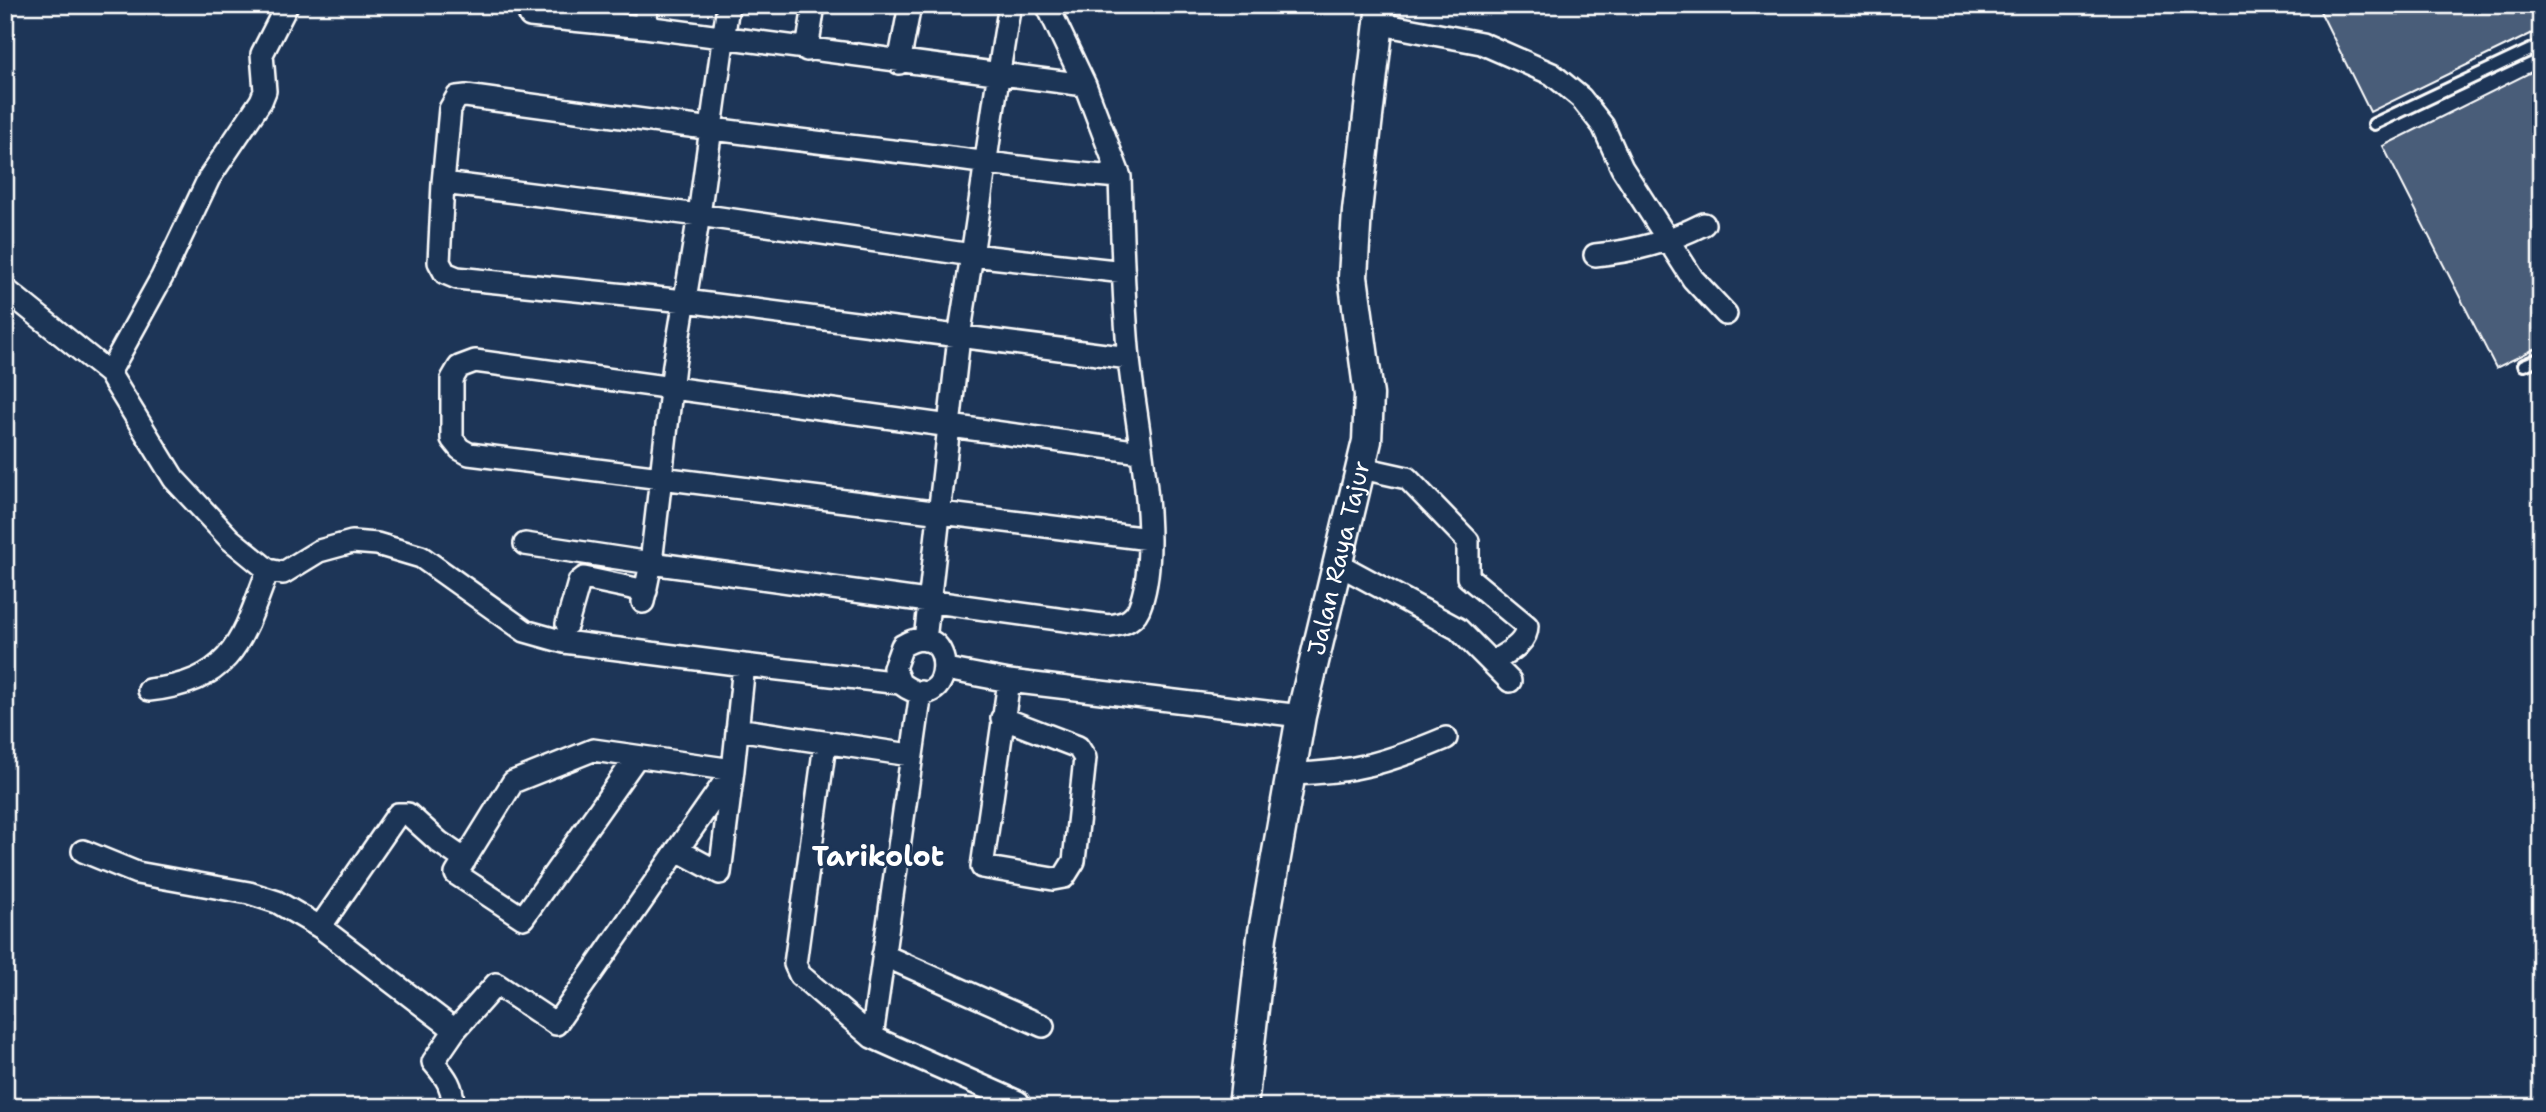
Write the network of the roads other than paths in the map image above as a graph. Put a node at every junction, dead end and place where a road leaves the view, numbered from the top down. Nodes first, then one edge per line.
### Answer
1 (287, 5) edge
2 (647, 5) edge
3 (728, 5) edge
4 (814, 5) edge
5 (910, 5) edge
6 (1010, 5) edge
7 (1047, 5) edge
8 (1381, 15) edge
9 (530, 16) dead end
10 (645, 27) junction
11 (722, 39) junction
12 (2541, 45) edge
13 (807, 50) junction
14 (899, 62) junction
15 (998, 75) junction
16 (1085, 85) junction
17 (2374, 124) dead end
18 (711, 131) junction
19 (987, 162) junction
20 (1120, 177) junction
21 (443, 183) junction
22 (699, 215) junction
23 (1704, 224) dead end
24 (1669, 241) junction
25 (972, 255) junction
26 (1595, 255) dead end
27 (1124, 272) junction
28 (5, 289) edge
29 (685, 301) junction
30 (1726, 314) dead end
31 (959, 337) junction
32 (1129, 358) junction
33 (2541, 358) edge
34 (2524, 365) dead end
35 (109, 373) junction
36 (673, 389) junction
37 (950, 427) junction
38 (1141, 452) junction
39 (1362, 468) junction
40 (663, 476) junction
41 (939, 512) junction
42 (1149, 539) junction
43 (525, 544) dead end
44 (651, 563) junction
45 (1338, 564) junction
46 (268, 570) junction
47 (930, 601) junction
48 (566, 624) dead end
49 (925, 640) junction
50 (1493, 662) junction
51 (744, 665) junction
52 (946, 669) junction
53 (1009, 681) junction
54 (1510, 681) dead end
55 (900, 683) junction
56 (149, 690) dead end
57 (921, 692) junction
58 (1301, 716) junction
59 (1002, 718) junction
60 (737, 729) junction
61 (1446, 738) dead end
62 (825, 744) junction
63 (910, 755) junction
64 (636, 758) junction
65 (733, 770) junction
66 (1292, 774) junction
67 (677, 850) junction
68 (83, 851) dead end
69 (465, 859) junction
70 (320, 927) junction
71 (883, 955) junction
72 (1043, 1026) dead end
73 (455, 1030) junction
74 (872, 1037) junction
75 (1018, 1102) dead end
76 (452, 1107) edge
77 (1243, 1107) edge

1 - 35 street
2 - 10 street
3 - 11 street
4 - 13 street
5 - 14 street
6 - 15 street
7 - 16 street
8 - 24 street
8 - 39 main road, Jalan Raya Tajur
9 - 10 street
10 - 11 street
11 - 13 street
11 - 18 street
12 - 17 lane
13 - 14 street
14 - 15 street
15 - 16 street
15 - 19 street
16 - 20 street
18 - 19 street
18 - 21 street
18 - 22 street
19 - 20 street
19 - 25 street
20 - 27 street
21 - 22 street
21 - 29 street
22 - 25 street
22 - 29 street
23 - 24 street
24 - 26 street
24 - 30 street
25 - 27 street
25 - 31 street
27 - 32 street
28 - 35 street
29 - 31 street
29 - 36 street
31 - 32 street
31 - 37 street
32 - 38 street
33 - 34 lane
35 - 46 street
36 - 37 street
36 - 40 street
36 - 40 street
37 - 38 street
37 - 41 street
38 - 42 street
39 - 45 main road, Jalan Raya Tajur
39 - 50 street
40 - 41 street
40 - 44 street
41 - 42 street
41 - 47 street
42 - 47 street
43 - 44 street
44 - 47 street
44 - 48 street
45 - 50 street
45 - 58 main road, Jalan Raya Tajur
46 - 51 street
46 - 56 street
47 - 49 street
49 - 52 street
49 - 55 street
50 - 54 street
51 - 55 street
51 - 60 street
52 - 53 street
52 - 57 street
53 - 58 street
53 - 59 street
55 - 57 street
57 - 63 street
58 - 66 main road, Jalan Raya Tajur
59 - 59 street
60 - 62 street
60 - 65 street
61 - 66 street
62 - 63 street
62 - 74 street
63 - 71 street
64 - 65 street
64 - 69 street
64 - 69 street
65 - 67 street
65 - 67 street
66 - 77 main road, Jalan Raya Tajur
67 - 73 street
68 - 70 street
69 - 70 street
70 - 73 street
71 - 72 street
71 - 74 street
73 - 76 street
74 - 75 street

